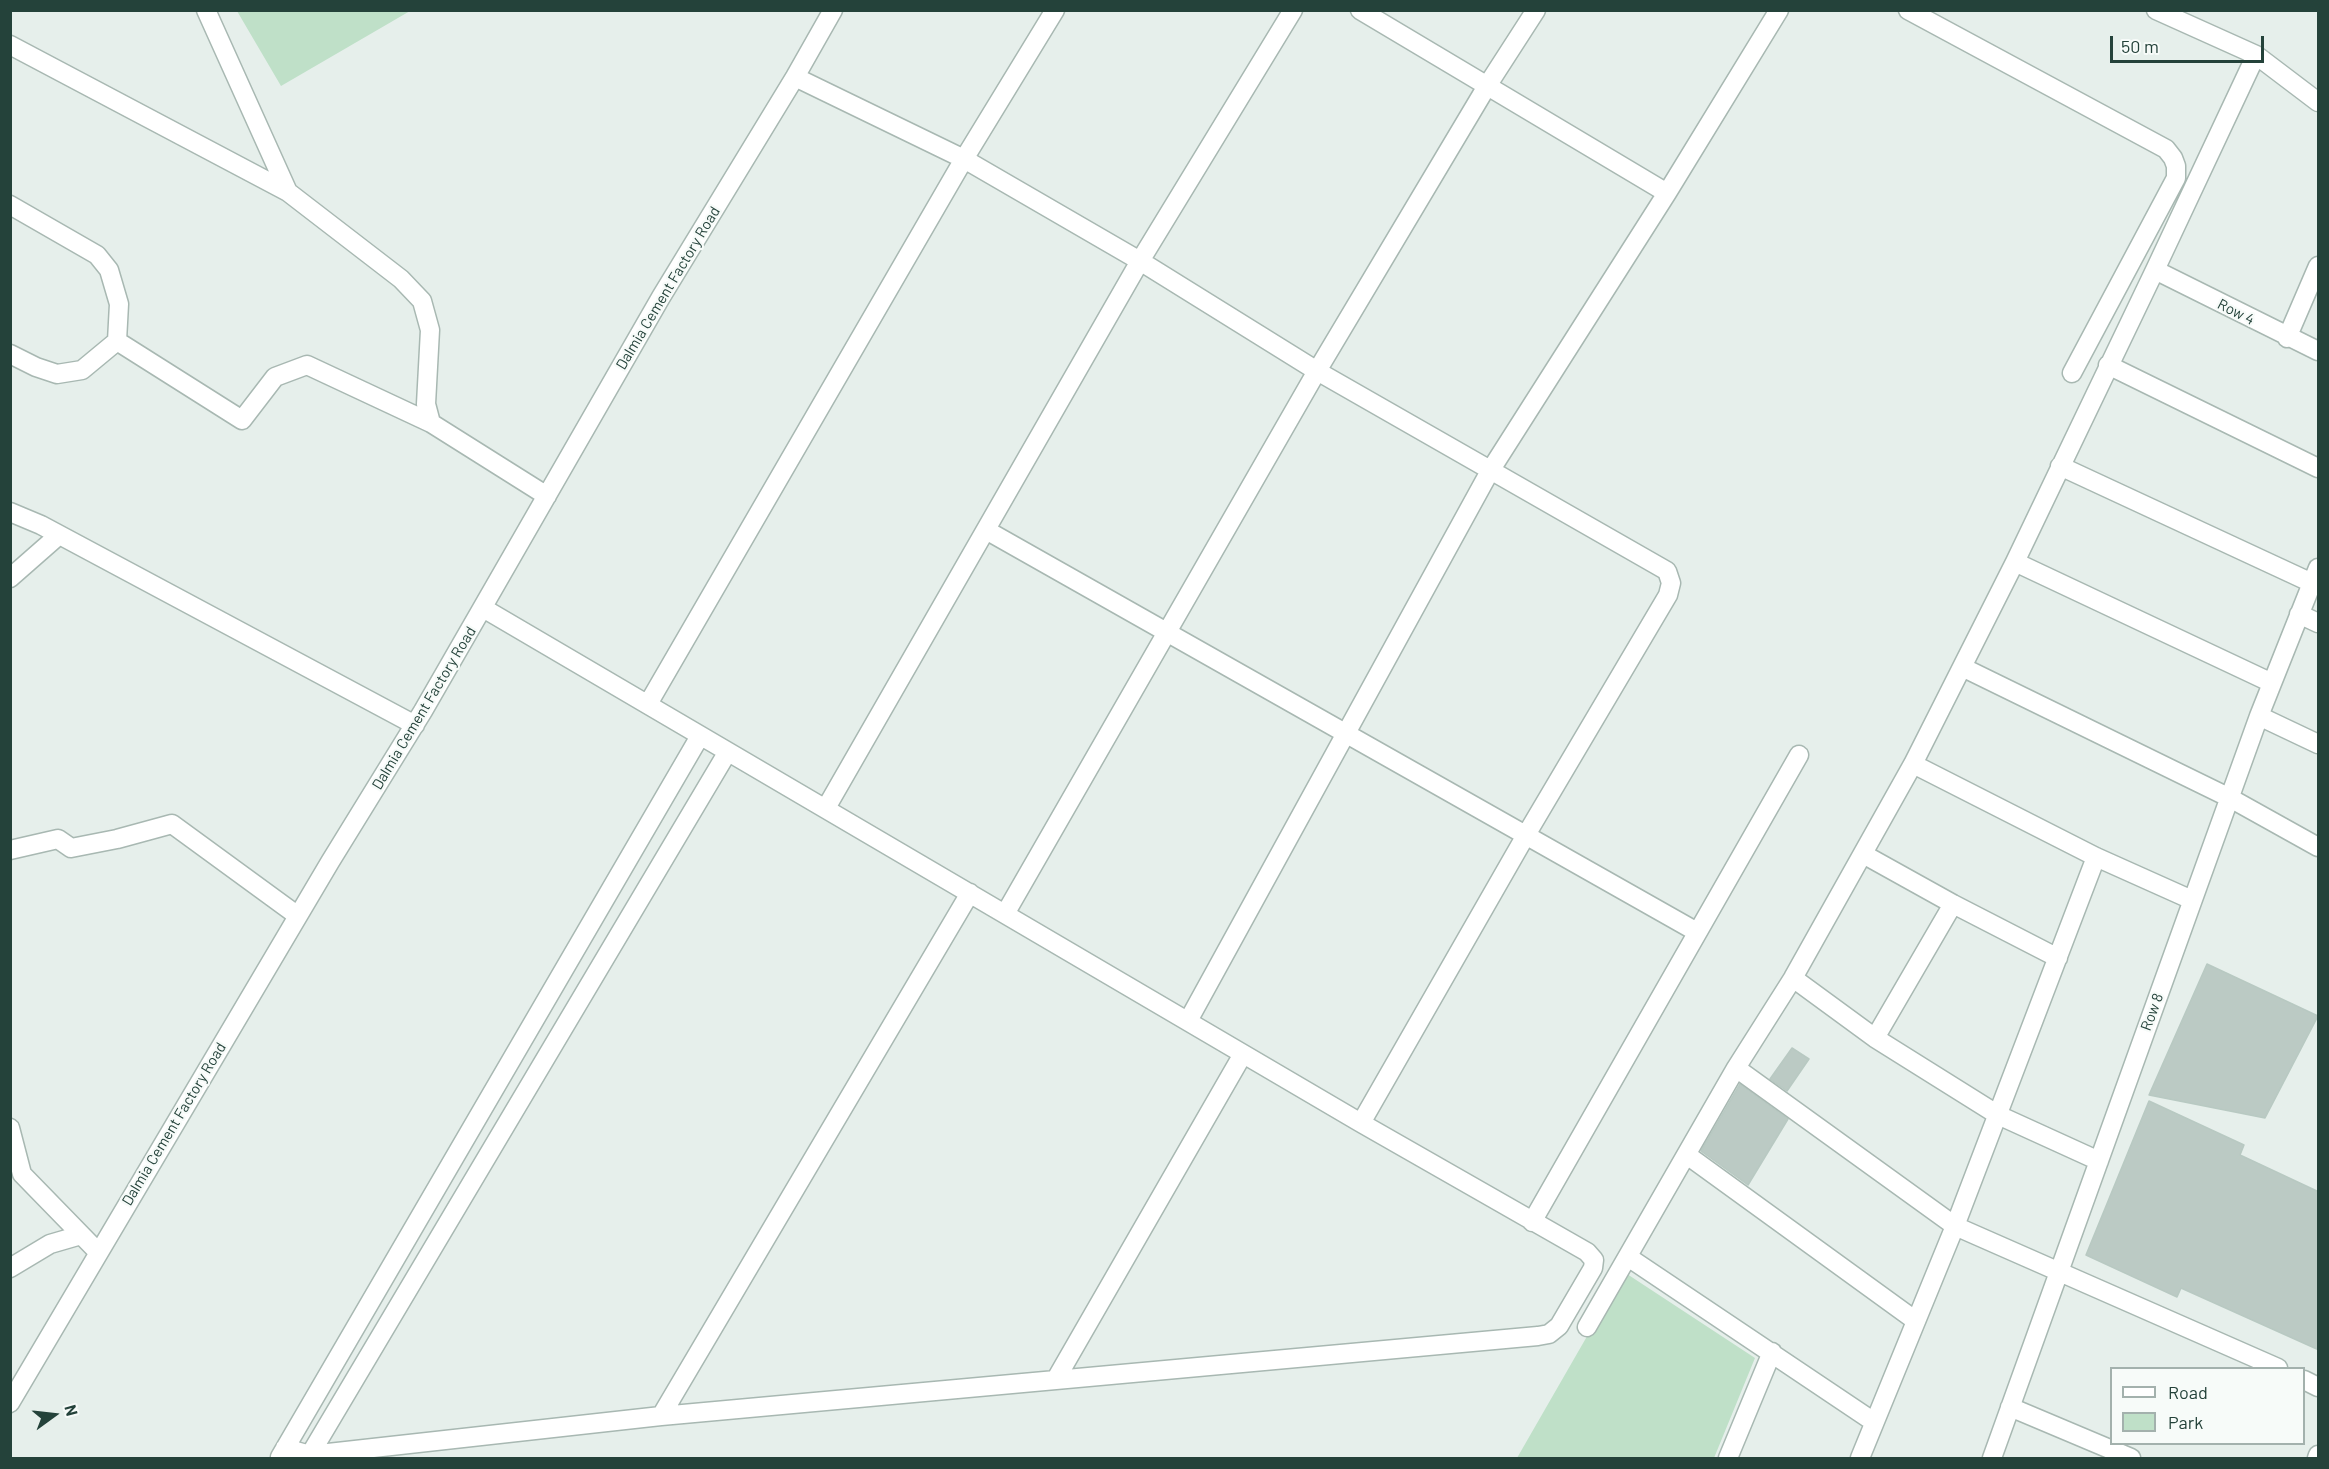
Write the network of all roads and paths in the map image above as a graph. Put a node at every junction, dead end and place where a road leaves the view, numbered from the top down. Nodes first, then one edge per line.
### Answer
1 (206, 10) edge
2 (833, 10) edge
3 (1055, 10) edge
4 (1293, 10) edge
5 (1360, 10) edge
6 (1536, 10) edge
7 (1779, 10) edge
8 (1908, 10) edge
9 (2156, 10) edge
10 (10, 45) edge
11 (2256, 55) junction
12 (795, 77) junction
13 (1487, 86) junction
14 (2319, 102) edge
15 (964, 159) junction
16 (288, 192) junction
17 (1667, 193) junction
18 (10, 205) edge
19 (1140, 261) junction
20 (2319, 266) edge
21 (2155, 270) junction
22 (2287, 338) junction
23 (117, 341) junction
24 (2319, 351) edge
25 (10, 354) edge
26 (2108, 365) junction
27 (1317, 371) junction
28 (2072, 373) dead end
29 (431, 423) junction
30 (2060, 466) junction
31 (2319, 468) edge
32 (1490, 471) junction
33 (547, 496) junction
34 (10, 512) edge
35 (986, 530) junction
36 (59, 535) junction
37 (2014, 562) junction
38 (2315, 576) edge
39 (10, 578) edge
40 (483, 609) junction
41 (2300, 614) junction
42 (2319, 623) edge
43 (1167, 632) junction
44 (1962, 667) junction
45 (2272, 684) junction
46 (648, 704) junction
47 (2259, 716) junction
48 (415, 725) junction
49 (1346, 733) junction
50 (700, 736) junction
51 (2319, 744) edge
52 (727, 753) junction
53 (1799, 755) dead end
54 (1913, 764) junction
55 (2229, 798) junction
56 (826, 808) junction
57 (645, 830) junction
58 (1526, 835) junction
59 (671, 847) junction
60 (2319, 847) edge
61 (10, 850) edge
62 (1863, 854) junction
63 (2096, 857) junction
64 (970, 893) junction
65 (2192, 900) junction
66 (1953, 904) junction
67 (1005, 914) junction
68 (298, 916) junction
69 (1697, 932) junction
70 (2058, 958) junction
71 (1793, 978) junction
72 (1188, 1021) junction
73 (1875, 1038) junction
74 (1243, 1054) junction
75 (1736, 1068) junction
76 (1998, 1115) junction
77 (1361, 1123) junction
78 (10, 1128) edge
79 (1687, 1155) junction
80 (2098, 1161) junction
81 (16, 1176) edge
82 (1532, 1222) junction
83 (1955, 1226) junction
84 (81, 1235) junction
85 (98, 1252) junction
86 (1628, 1257) junction
87 (10, 1268) edge
88 (2059, 1270) junction
89 (1916, 1321) junction
90 (1587, 1327) dead end
91 (1772, 1352) junction
92 (2276, 1367) edge
93 (1056, 1380) junction
94 (2305, 1380) edge
95 (2319, 1387) edge
96 (10, 1403) edge
97 (2010, 1407) junction
98 (661, 1416) junction
99 (1874, 1422) junction
100 (282, 1453) edge
101 (309, 1457) edge
102 (1728, 1458) edge
103 (1860, 1458) edge
104 (1992, 1458) edge
105 (2131, 1458) edge

1 - 16 street
2 - 12 street, Dalmia Cement Factory Road
3 - 15 street
4 - 19 street
5 - 13 street
6 - 13 street
7 - 17 street
8 - 28 street
9 - 11 street
10 - 16 street
11 - 14 street
11 - 21 street
12 - 15 street
12 - 33 street, Dalmia Cement Factory Road
13 - 17 street
13 - 27 street
15 - 19 street
15 - 46 street
16 - 29 street
17 - 32 street
18 - 23 street
19 - 27 street
19 - 35 street
20 - 22 street
21 - 22 street, Row 4
21 - 26 street
22 - 24 street, Row 4
23 - 25 street
23 - 29 street
26 - 30 street
26 - 31 street
27 - 32 street
27 - 43 street
29 - 33 street
30 - 37 street
30 - 38 street
32 - 49 street
32 - 58 street
33 - 40 street, Dalmia Cement Factory Road
34 - 36 street
35 - 43 street
35 - 56 street
36 - 39 street
36 - 48 street
37 - 44 street
37 - 45 street
38 - 41 street, Row 8
40 - 46 street
40 - 48 street, Dalmia Cement Factory Road
41 - 42 street
41 - 45 street, Row 8
43 - 49 street
43 - 67 street
44 - 54 street
44 - 55 street
45 - 47 street, Row 8
46 - 50 street
47 - 51 street
47 - 55 street, Row 8
48 - 68 street, Dalmia Cement Factory Road
49 - 58 street
49 - 72 street
50 - 52 street
50 - 57 street
52 - 56 street
52 - 59 street
53 - 69 street
54 - 62 street
54 - 63 street
55 - 60 street
55 - 65 street, Row 8
56 - 64 street
57 - 59 street
57 - 100 street
58 - 69 street
58 - 77 street
59 - 101 street
61 - 68 street
62 - 66 street
62 - 71 street
63 - 65 street
63 - 70 street
64 - 67 street
64 - 98 street
65 - 80 street, Row 8
66 - 70 street
66 - 73 street
67 - 72 street
68 - 85 street, Dalmia Cement Factory Road
69 - 82 street
70 - 76 street
71 - 73 street
71 - 75 street
72 - 74 street
73 - 76 street
74 - 77 street
74 - 93 street
75 - 79 street
75 - 83 street
76 - 80 street
76 - 83 street
77 - 82 street
78 - 81 street
79 - 86 street
79 - 89 street
80 - 88 street, Row 8
81 - 84 street
82 - 93 street
83 - 88 street
83 - 89 street
84 - 85 street
84 - 87 street
85 - 96 street, Dalmia Cement Factory Road
86 - 90 street
86 - 91 street
88 - 92 street
88 - 97 street, Row 8
89 - 99 street
91 - 99 street
91 - 102 street
93 - 98 street
94 - 95 street
97 - 104 street, Row 8
97 - 105 street
98 - 101 street
99 - 103 street
100 - 101 street

